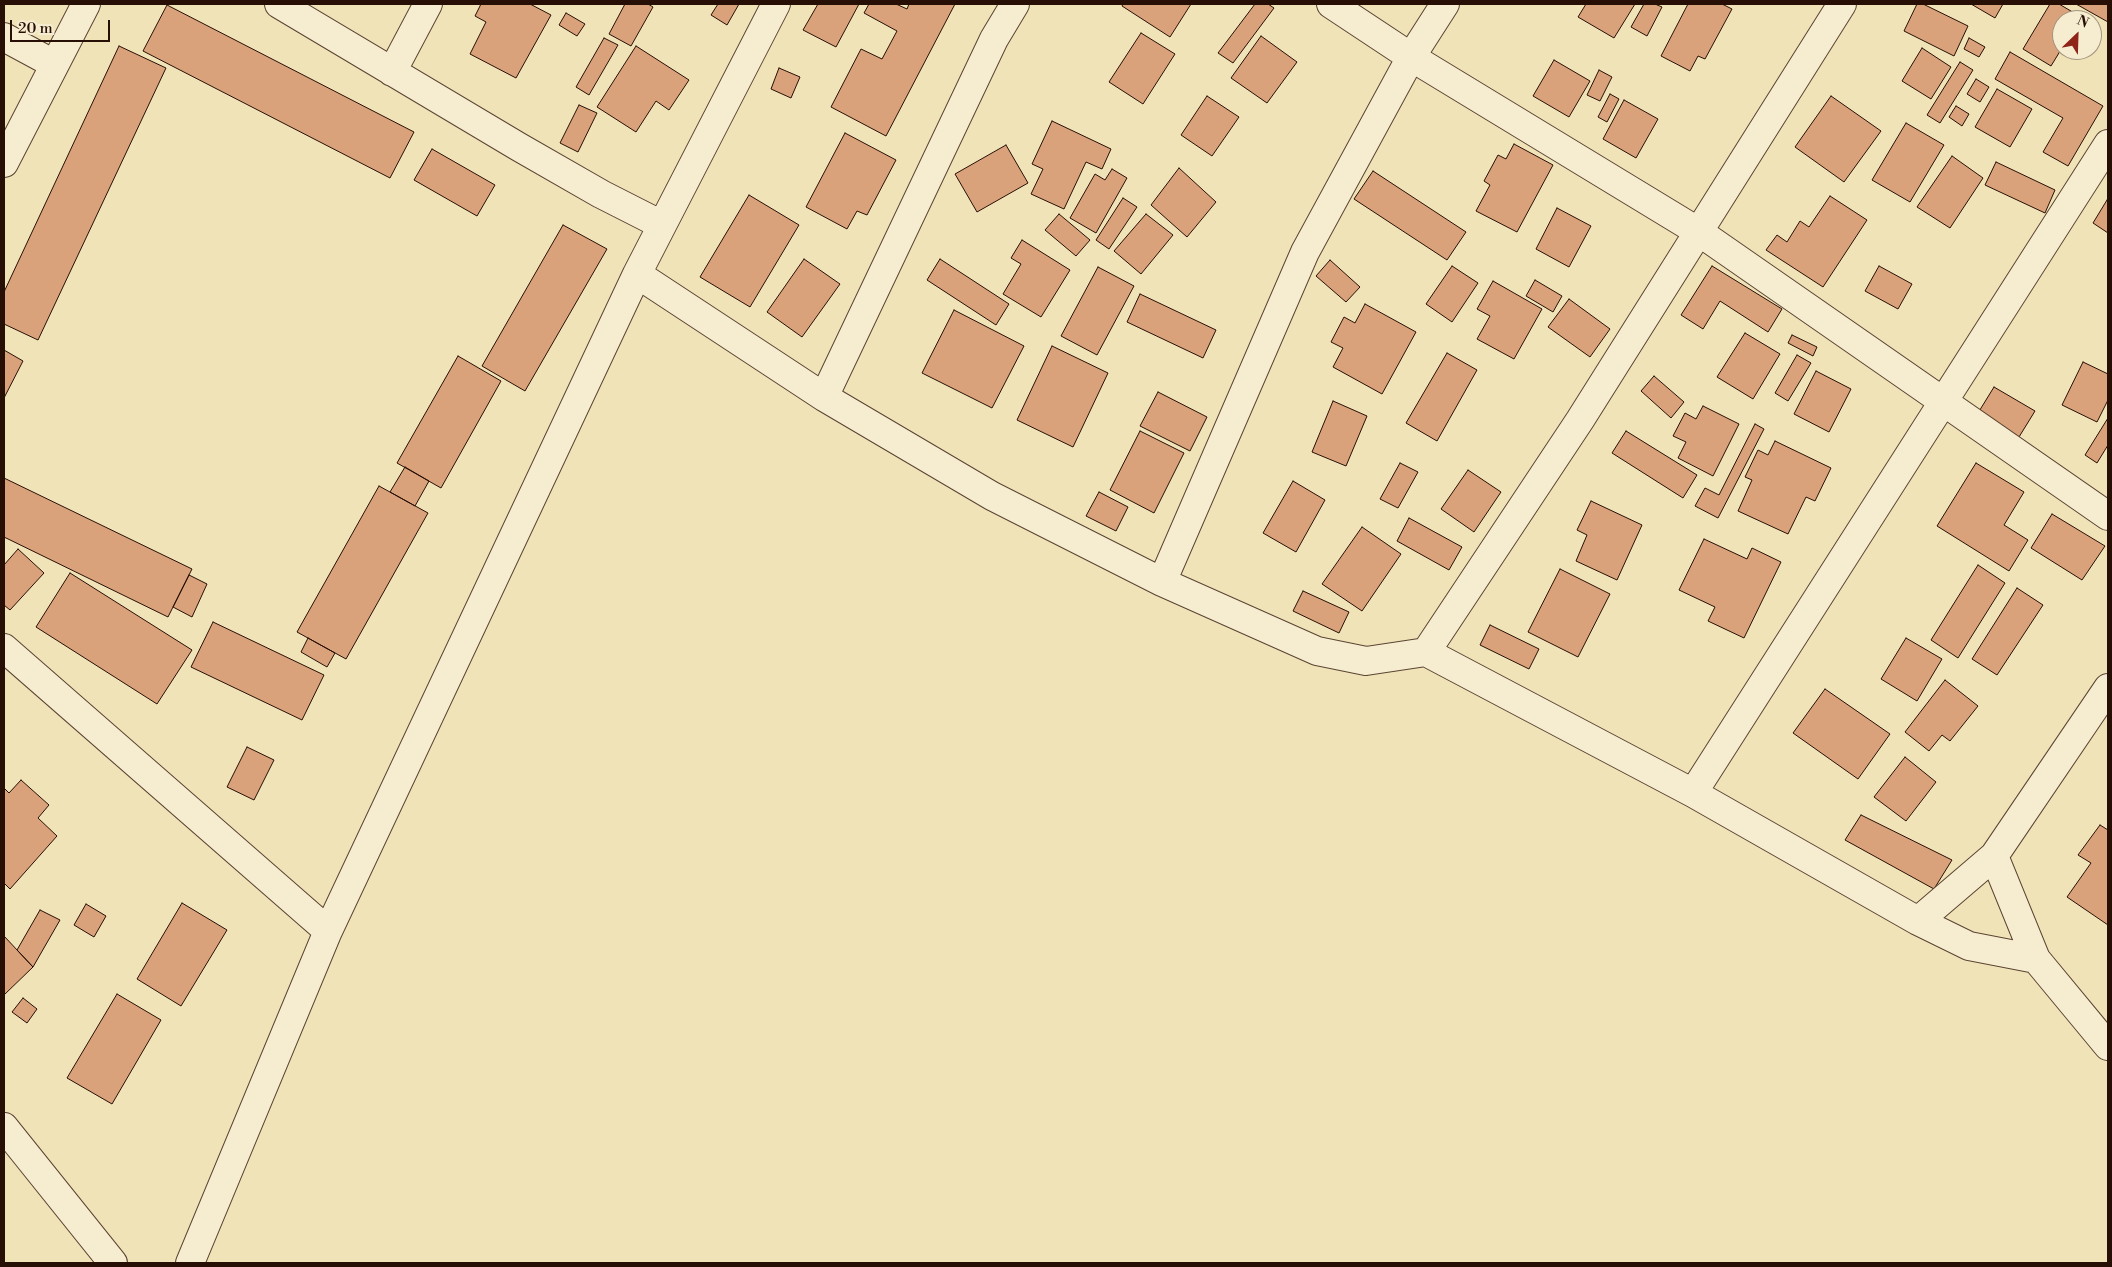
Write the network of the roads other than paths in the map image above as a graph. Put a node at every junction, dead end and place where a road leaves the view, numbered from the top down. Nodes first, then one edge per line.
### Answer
1 (86, 4) edge
2 (279, 4) edge
3 (428, 4) edge
4 (776, 4) edge
5 (1015, 4) edge
6 (1331, 4) edge
7 (1445, 4) edge
8 (1842, 4) edge
9 (4, 37) edge
10 (1411, 57) junction
11 (54, 64) junction
12 (392, 72) junction
13 (2108, 144) edge
14 (4, 163) edge
15 (662, 225) junction
16 (1699, 232) junction
17 (638, 274) junction
18 (824, 397) junction
19 (1942, 401) junction
20 (2108, 516) edge
21 (1162, 582) junction
22 (4, 648) edge
23 (1426, 652) junction
24 (2108, 688) edge
25 (1693, 792) junction
26 (1994, 856) junction
27 (1918, 922) junction
28 (328, 931) junction
29 (2036, 959) junction
30 (2108, 1046) edge
31 (4, 1127) edge
32 (113, 1263) edge
33 (190, 1263) edge

1 - 11 street
2 - 12 street
3 - 12 street
4 - 15 street
5 - 18 street
6 - 10 street
7 - 10 street
8 - 16 street
9 - 11 street
10 - 16 street
10 - 21 street
11 - 14 street
12 - 15 street
13 - 19 street
15 - 17 street
16 - 19 street
16 - 23 street
17 - 18 street
17 - 28 street
18 - 21 street
19 - 20 street
19 - 25 street
21 - 23 street
22 - 28 street
23 - 25 street
24 - 26 street
25 - 27 street
26 - 27 street
26 - 29 street
27 - 29 street
28 - 33 street
29 - 30 street
31 - 32 street

